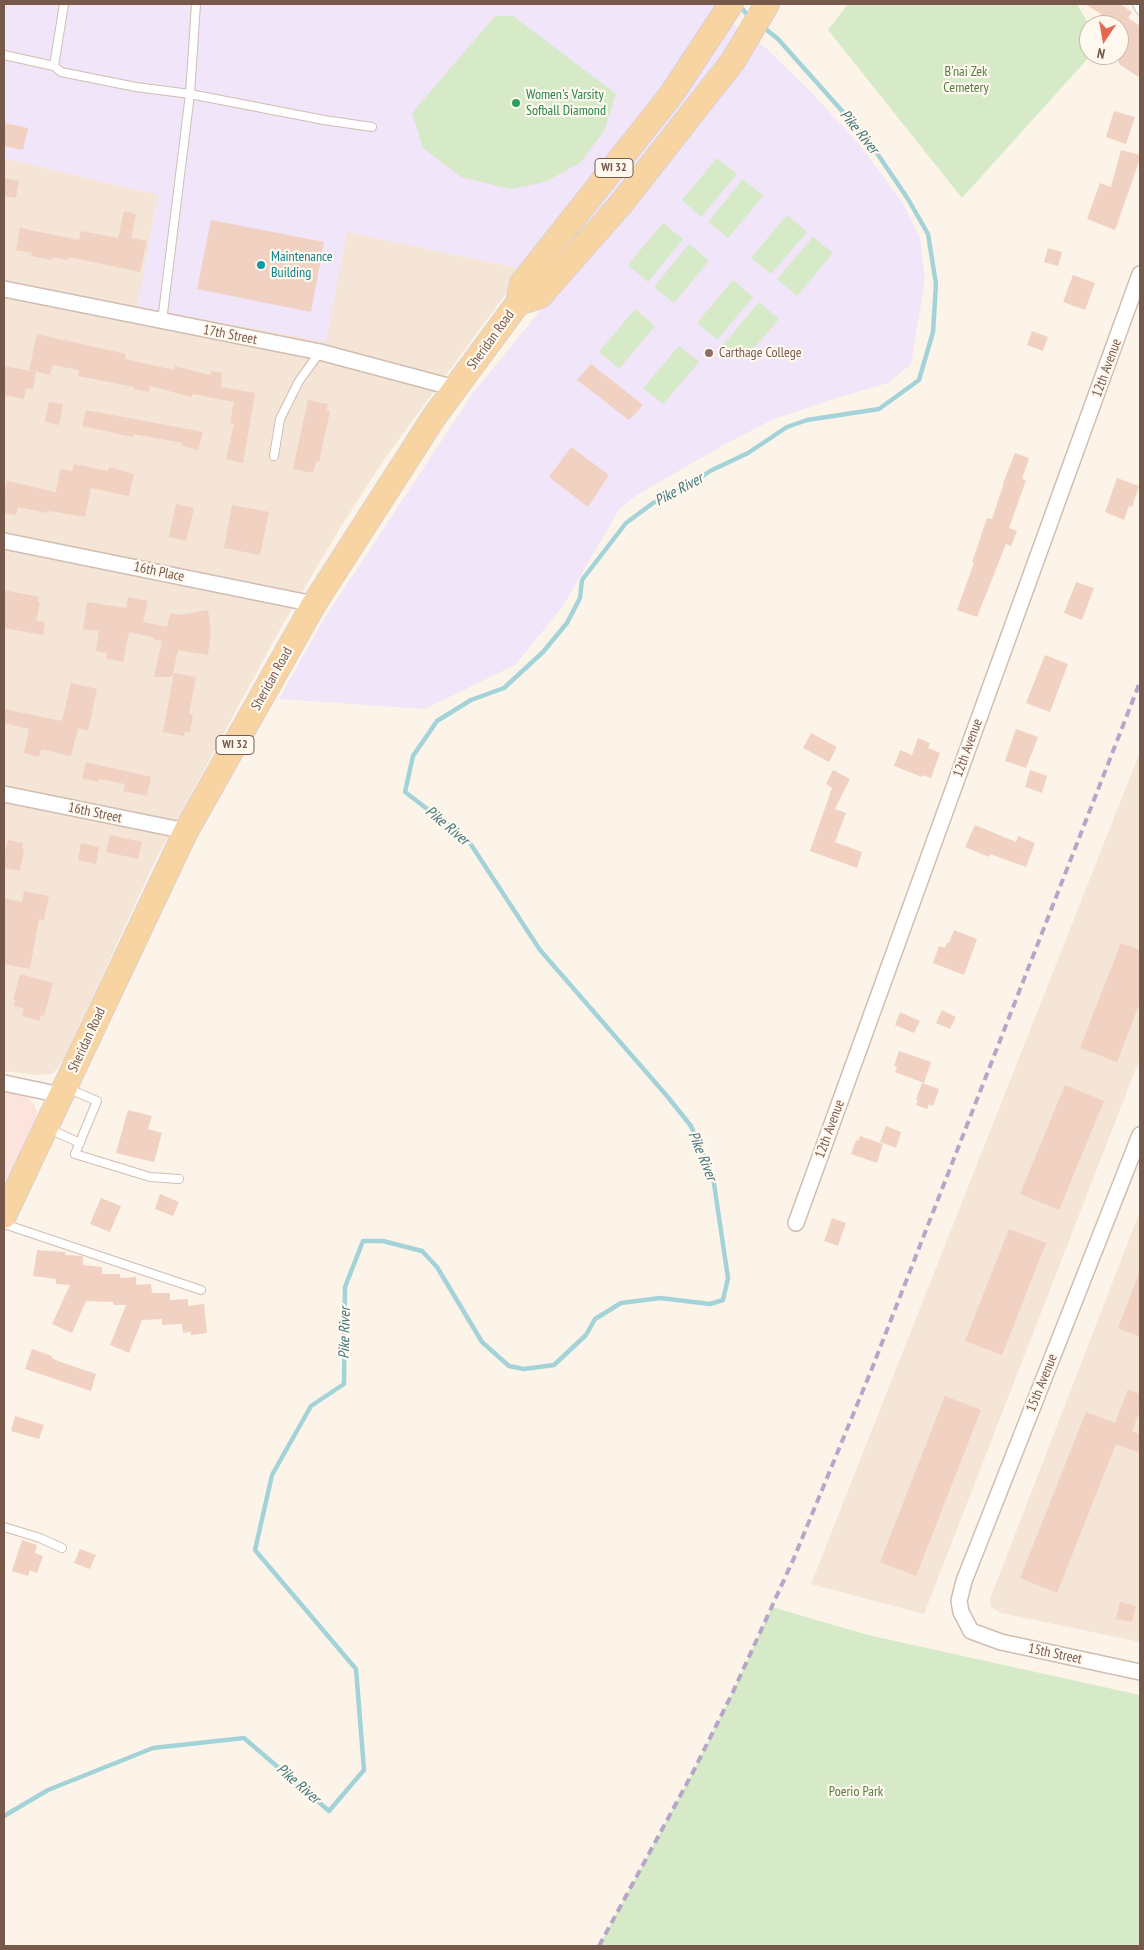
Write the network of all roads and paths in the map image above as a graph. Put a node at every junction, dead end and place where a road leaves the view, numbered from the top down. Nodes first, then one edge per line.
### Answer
1 (64, 4) edge
2 (196, 4) edge
3 (731, 4) edge
4 (767, 4) edge
5 (1136, 4) edge
6 (1140, 10) edge
7 (4, 55) edge
8 (54, 66) junction
9 (190, 94) junction
10 (372, 127) dead end
11 (1140, 274) edge
12 (4, 289) edge
13 (518, 303) junction
14 (162, 321) junction
15 (320, 352) junction
16 (455, 388) junction
17 (274, 456) dead end
18 (4, 541) edge
19 (314, 604) junction
20 (4, 794) edge
21 (186, 832) junction
22 (4, 1083) edge
23 (63, 1091) junction
24 (46, 1128) junction
25 (1140, 1135) edge
26 (80, 1143) junction
27 (179, 1179) dead end
28 (4, 1215) edge
29 (796, 1223) dead end
30 (201, 1290) dead end
31 (4, 1527) edge
32 (62, 1548) dead end
33 (971, 1631) joint
34 (1140, 1672) edge

1 - 8 lane
2 - 9 lane
3 - 13 main road, Sheridan Road / WI 32
4 - 13 main road, Sheridan Road / WI 32
5 - 6 lane
7 - 8 lane
8 - 9 lane
9 - 10 lane
9 - 14 lane
11 - 29 street, 12th Avenue
12 - 14 street, 17th Street
13 - 16 main road, Sheridan Road / WI 32
14 - 15 street, 17th Street
15 - 16 street, 17th Street
15 - 17 lane
16 - 19 main road, Sheridan Road / WI 32
18 - 19 street, 16th Place
19 - 21 main road, Sheridan Road / WI 32
20 - 21 street, 16th Street
21 - 23 main road, Sheridan Road / WI 32
22 - 23 street
23 - 24 main road, Sheridan Road / WI 32
23 - 26 lane
24 - 26 lane
24 - 28 main road, Sheridan Road / WI 32
25 - 33 street, 15th Avenue
26 - 27 lane
28 - 30 lane
31 - 32 lane
33 - 34 street, 15th Street

